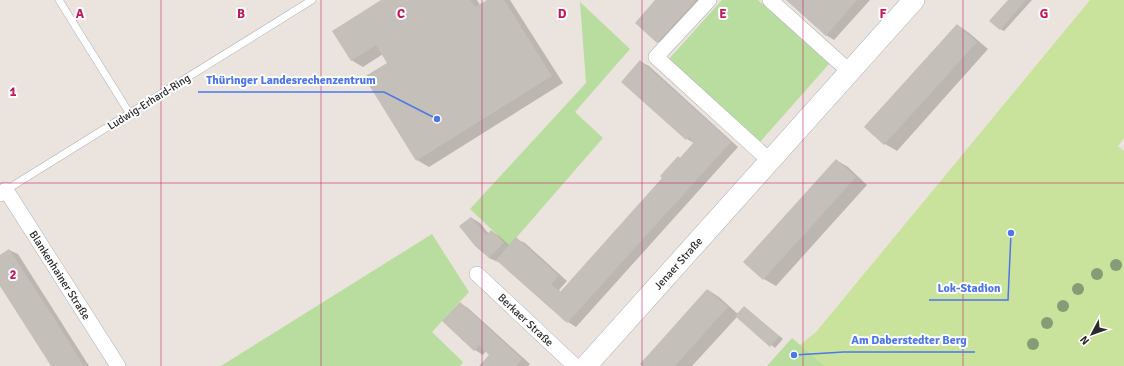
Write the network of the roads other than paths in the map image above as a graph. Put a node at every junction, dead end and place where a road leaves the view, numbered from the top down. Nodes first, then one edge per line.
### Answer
1 (59, 0) edge
2 (312, 0) edge
3 (709, 0) edge
4 (770, 0) edge
5 (914, 0) edge
6 (850, 72) junction
7 (130, 114) junction
8 (770, 161) junction
9 (3, 192) edge
10 (477, 274) dead end
11 (118, 366) edge
12 (575, 366) edge
13 (586, 366) edge

1 - 7 lane
2 - 7 lane, Ludwig-Erhard-Ring
3 - 8 street
4 - 6 street
5 - 6 street, Jenaer Straße
6 - 8 street, Jenaer Straße
7 - 9 lane, Ludwig-Erhard-Ring
8 - 13 street, Jenaer Straße
9 - 11 street, Blankenhainer Straße
10 - 12 street, Berkaer Straße

